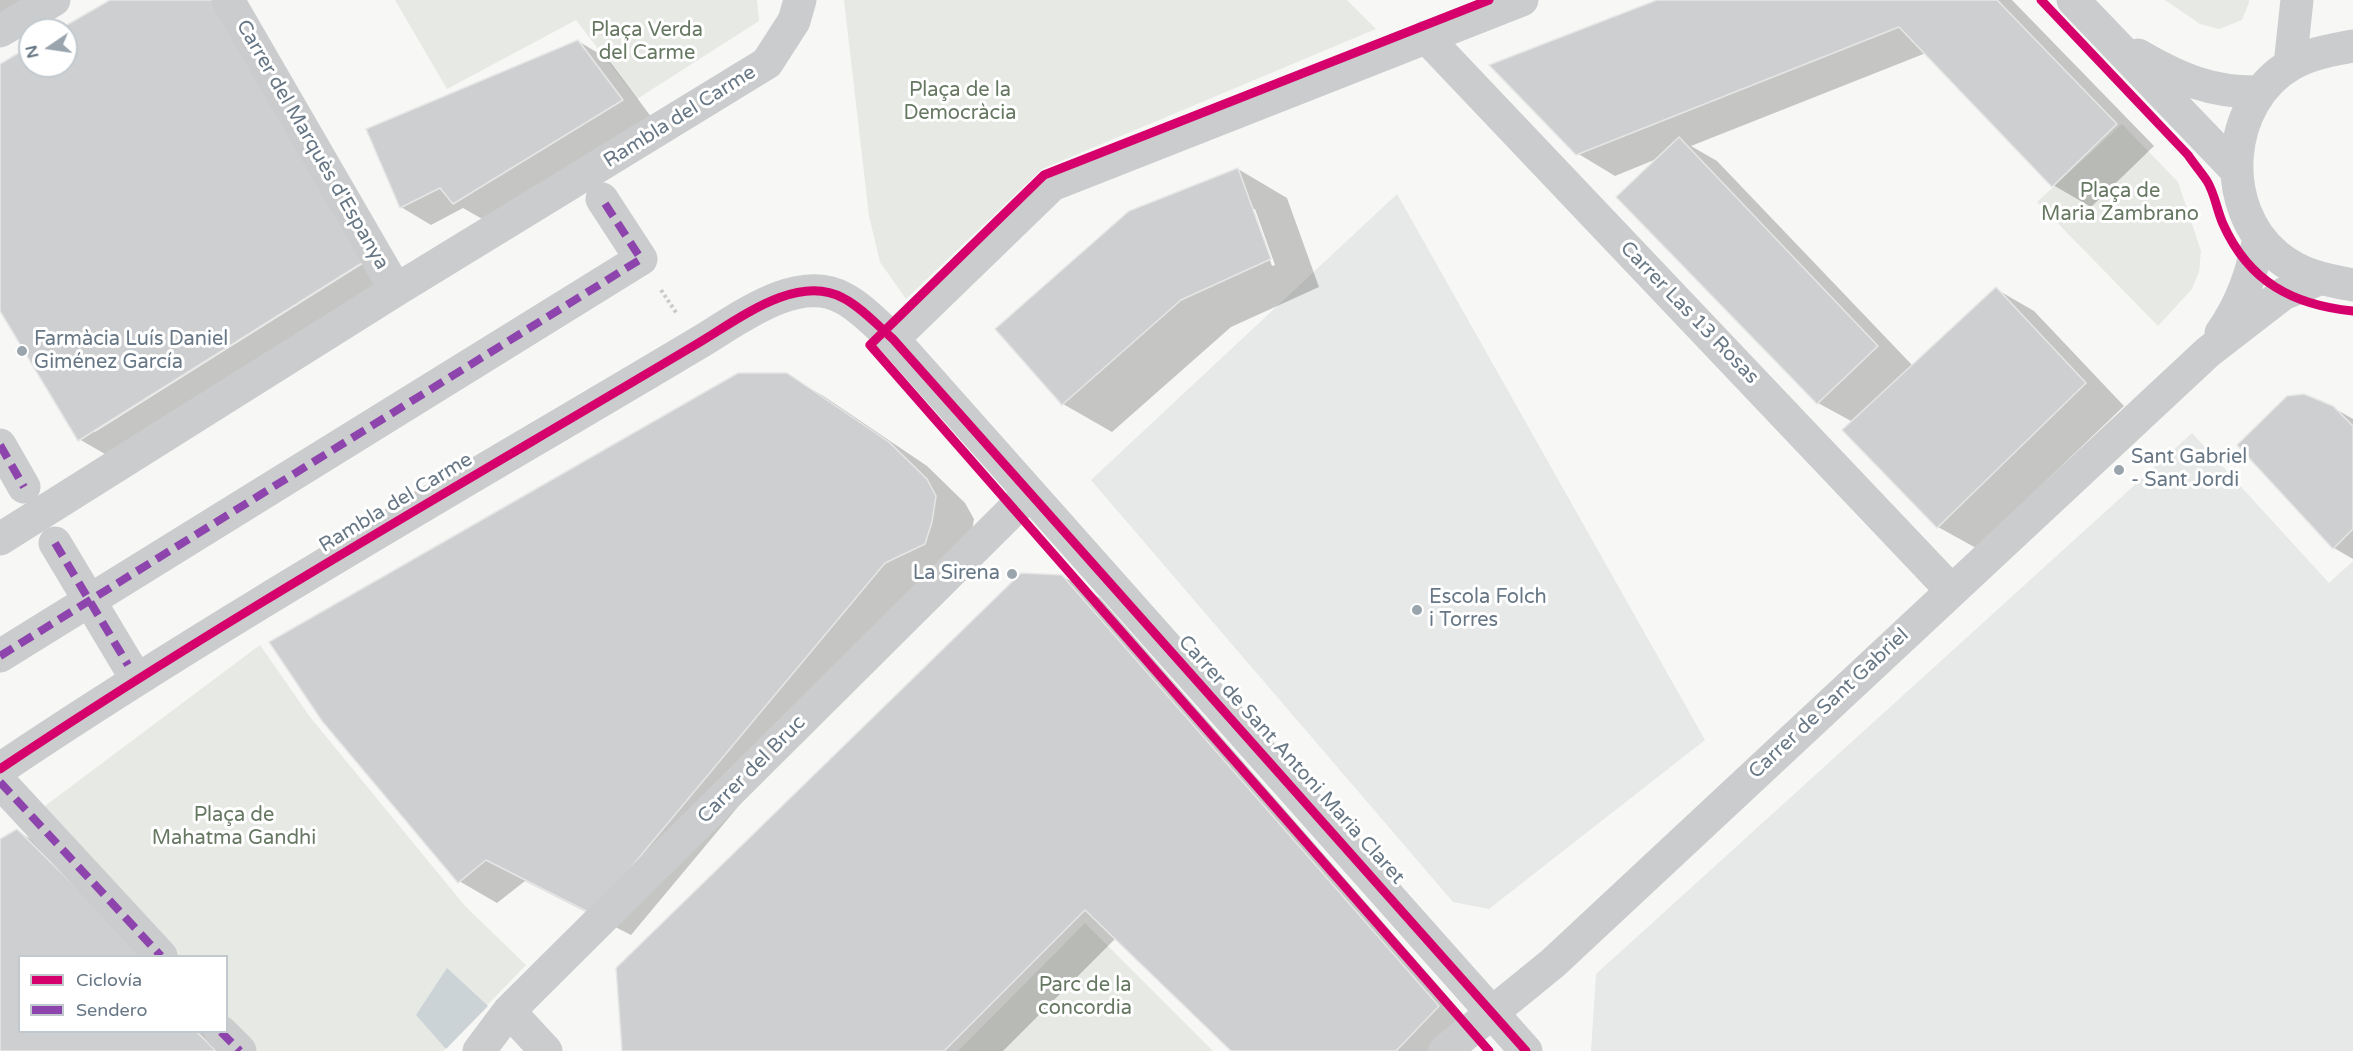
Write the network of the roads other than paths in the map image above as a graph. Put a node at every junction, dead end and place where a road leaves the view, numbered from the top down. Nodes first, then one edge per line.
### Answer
1 (54, 0) edge
2 (228, 0) edge
3 (1522, 0) edge
4 (2073, 0) edge
5 (2297, 0) edge
6 (797, 10) edge
7 (0, 31) edge
8 (1426, 37) junction
9 (2111, 39) junction
10 (2353, 46) edge
11 (2290, 64) junction
12 (2260, 92) junction
13 (2235, 169) junction
14 (602, 199) dead end
15 (2259, 238) junction
16 (2319, 279) junction
17 (2353, 285) edge
18 (820, 289) joint
19 (396, 290) junction
20 (893, 339) junction
21 (2208, 352) junction
22 (0, 445) edge
23 (24, 487) dead end
24 (1029, 494) junction
25 (0, 539) edge
26 (55, 543) dead end
27 (1951, 590) junction
28 (89, 601) junction
29 (0, 656) edge
30 (128, 665) dead end
31 (0, 769) edge
32 (0, 782) edge
33 (159, 955) edge
34 (509, 1011) junction
35 (1492, 1012) junction
36 (222, 1033) edge
37 (240, 1051) edge
38 (479, 1051) edge
39 (546, 1051) edge
40 (1445, 1051) edge
41 (1526, 1051) edge

1 - 7 street
2 - 19 street, Carrer del Marquès d'Espanya
3 - 8 street
4 - 9 street
5 - 11 street
6 - 19 street, Rambla del Carme
8 - 20 street
8 - 27 street, Carrer Las 13 Rosas
9 - 12 street
9 - 13 street
10 - 11 street
11 - 12 street
12 - 13 street
13 - 15 street
14 - 28 street, Rambla del Carme
15 - 16 street
15 - 21 street, Carrer de Sant Gabriel
16 - 17 street
16 - 21 street, Carrer de Sant Gabriel
18 - 20 street, Carrer de Sant Antoni Maria Claret
18 - 31 street, Rambla del Carme
19 - 25 street, Rambla del Carme
20 - 24 street, Carrer de Sant Antoni Maria Claret
21 - 27 street, Carrer de Sant Gabriel
22 - 23 street
24 - 34 street, Carrer del Bruc
24 - 35 street, Carrer de Sant Antoni Maria Claret
26 - 28 street
27 - 35 street, Carrer de Sant Gabriel
28 - 29 street, Rambla del Carme
28 - 30 street
32 - 33 street
34 - 38 street, Carrer del Bruc
34 - 39 street
35 - 40 street, Carrer de Sant Gabriel
35 - 41 street, Carrer de Sant Antoni Maria Claret
36 - 37 street

